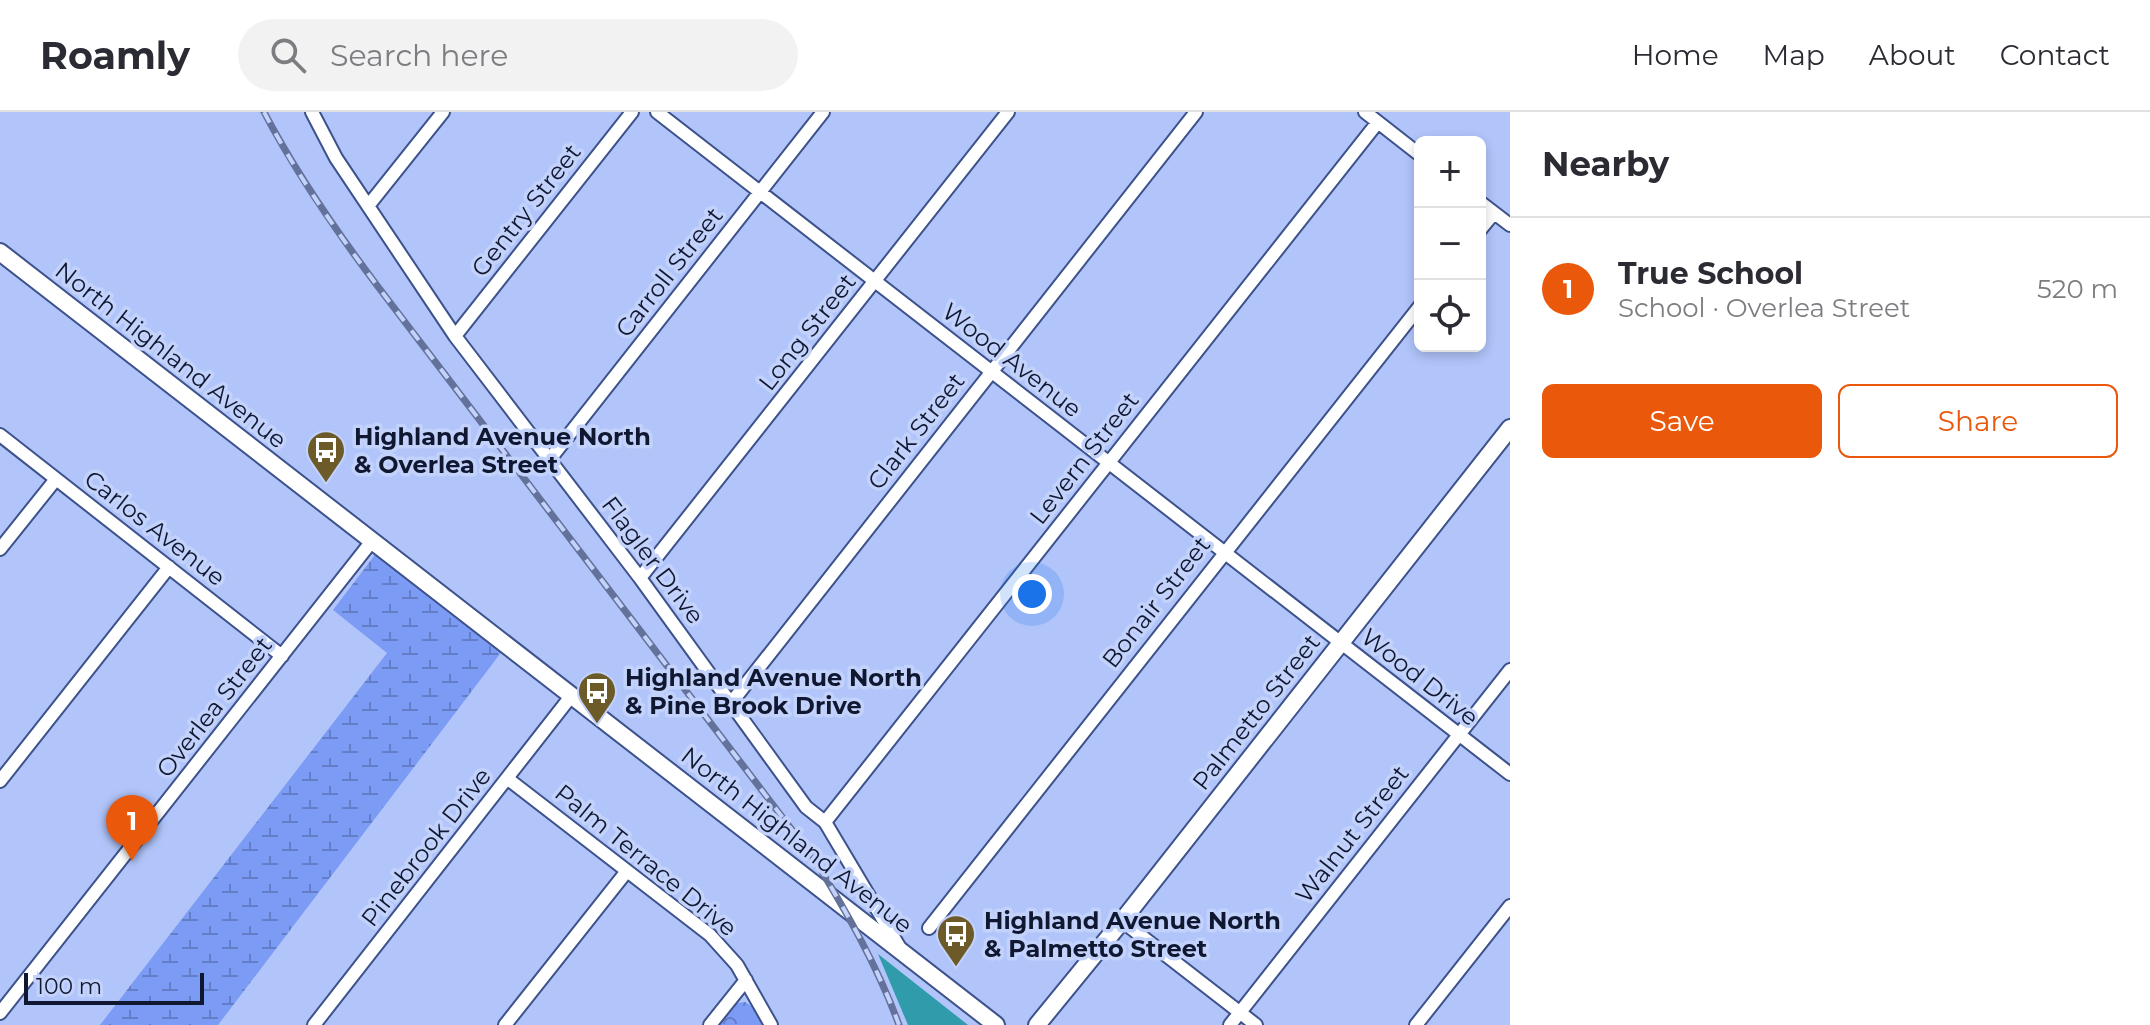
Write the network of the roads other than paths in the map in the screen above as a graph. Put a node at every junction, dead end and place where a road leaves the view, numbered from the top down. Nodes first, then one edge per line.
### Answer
1 (312, 112) edge
2 (443, 112) edge
3 (632, 112) edge
4 (657, 112) edge
5 (823, 112) edge
6 (1008, 112) edge
7 (1196, 112) edge
8 (1365, 112) edge
9 (1378, 122) junction
10 (1414, 150) edge
11 (760, 193) junction
12 (368, 206) junction
13 (1486, 207) edge
14 (1494, 213) junction
15 (1486, 223) edge
16 (1510, 225) edge
17 (0, 252) edge
18 (875, 280) junction
19 (1414, 314) edge
20 (455, 336) junction
21 (991, 371) junction
22 (1510, 428) edge
23 (0, 435) edge
24 (550, 459) junction
25 (1108, 463) junction
26 (56, 479) junction
27 (372, 541) junction
28 (0, 549) edge
29 (1223, 553) junction
30 (169, 567) junction
31 (640, 578) junction
32 (1341, 643) junction
33 (282, 656) junction
34 (1510, 670) edge
35 (572, 695) junction
36 (731, 703) junction
37 (1458, 735) junction
38 (1510, 774) edge
39 (508, 779) junction
40 (0, 781) edge
41 (825, 822) junction
42 (627, 871) junction
43 (1510, 906) edge
44 (1122, 921) junction
45 (929, 928) dead end
46 (904, 954) junction
47 (746, 980) junction
48 (2, 1007) edge
49 (1240, 1013) junction
50 (314, 1025) edge
51 (505, 1025) edge
52 (710, 1025) edge
53 (771, 1025) edge
54 (996, 1025) edge
55 (1037, 1025) edge
56 (1230, 1025) edge
57 (1256, 1025) edge
58 (1416, 1025) edge

1 - 12 street, Flagler Drive
2 - 12 street
3 - 20 street, Gentry Street
4 - 11 street, Wood Avenue
5 - 11 street, Carroll Street
6 - 18 street, Long Street
7 - 21 street, Clark Street
8 - 9 street
9 - 10 street
9 - 25 street, Levern Street
11 - 18 street, Wood Avenue
11 - 24 street, Carroll Street
12 - 20 street, Flagler Drive
13 - 14 street
14 - 15 street
14 - 16 street
17 - 27 street, North Highland Avenue
18 - 21 street, Wood Avenue
18 - 31 street, Long Street
19 - 29 street, Bonair Street
20 - 24 street, Flagler Drive
21 - 25 street, Wood Avenue
21 - 36 street, Clark Street
22 - 32 street, Palmetto Street
23 - 26 street, Carlos Avenue
24 - 31 street, Flagler Drive
25 - 29 street, Wood Avenue
25 - 41 street, Levern Street
26 - 28 street
26 - 30 street, Carlos Avenue
27 - 33 street, Overlea Street
27 - 35 street, North Highland Avenue
29 - 32 street, Wood Avenue
29 - 45 street, Bonair Street
30 - 33 street, Carlos Avenue
30 - 40 street
31 - 36 street, Flagler Drive
32 - 37 street, Wood Drive
32 - 44 street, Palmetto Street
33 - 48 street, Overlea Street
34 - 37 street, Walnut Street
35 - 39 street, Pinebrook Drive
35 - 46 street, North Highland Avenue
36 - 41 street, Flagler Drive
37 - 38 street, Wood Drive
37 - 49 street, Walnut Street
39 - 42 street, Palm Terrace Drive
39 - 50 street, Pinebrook Drive
41 - 46 street, Flagler Drive
42 - 47 street, Palm Terrace Drive
42 - 51 street
43 - 58 street
44 - 49 street
44 - 55 street, Palmetto Street
46 - 54 street, North Highland Avenue
47 - 52 street
47 - 53 street, Palm Terrace Drive
49 - 56 street, Walnut Street
49 - 57 street

